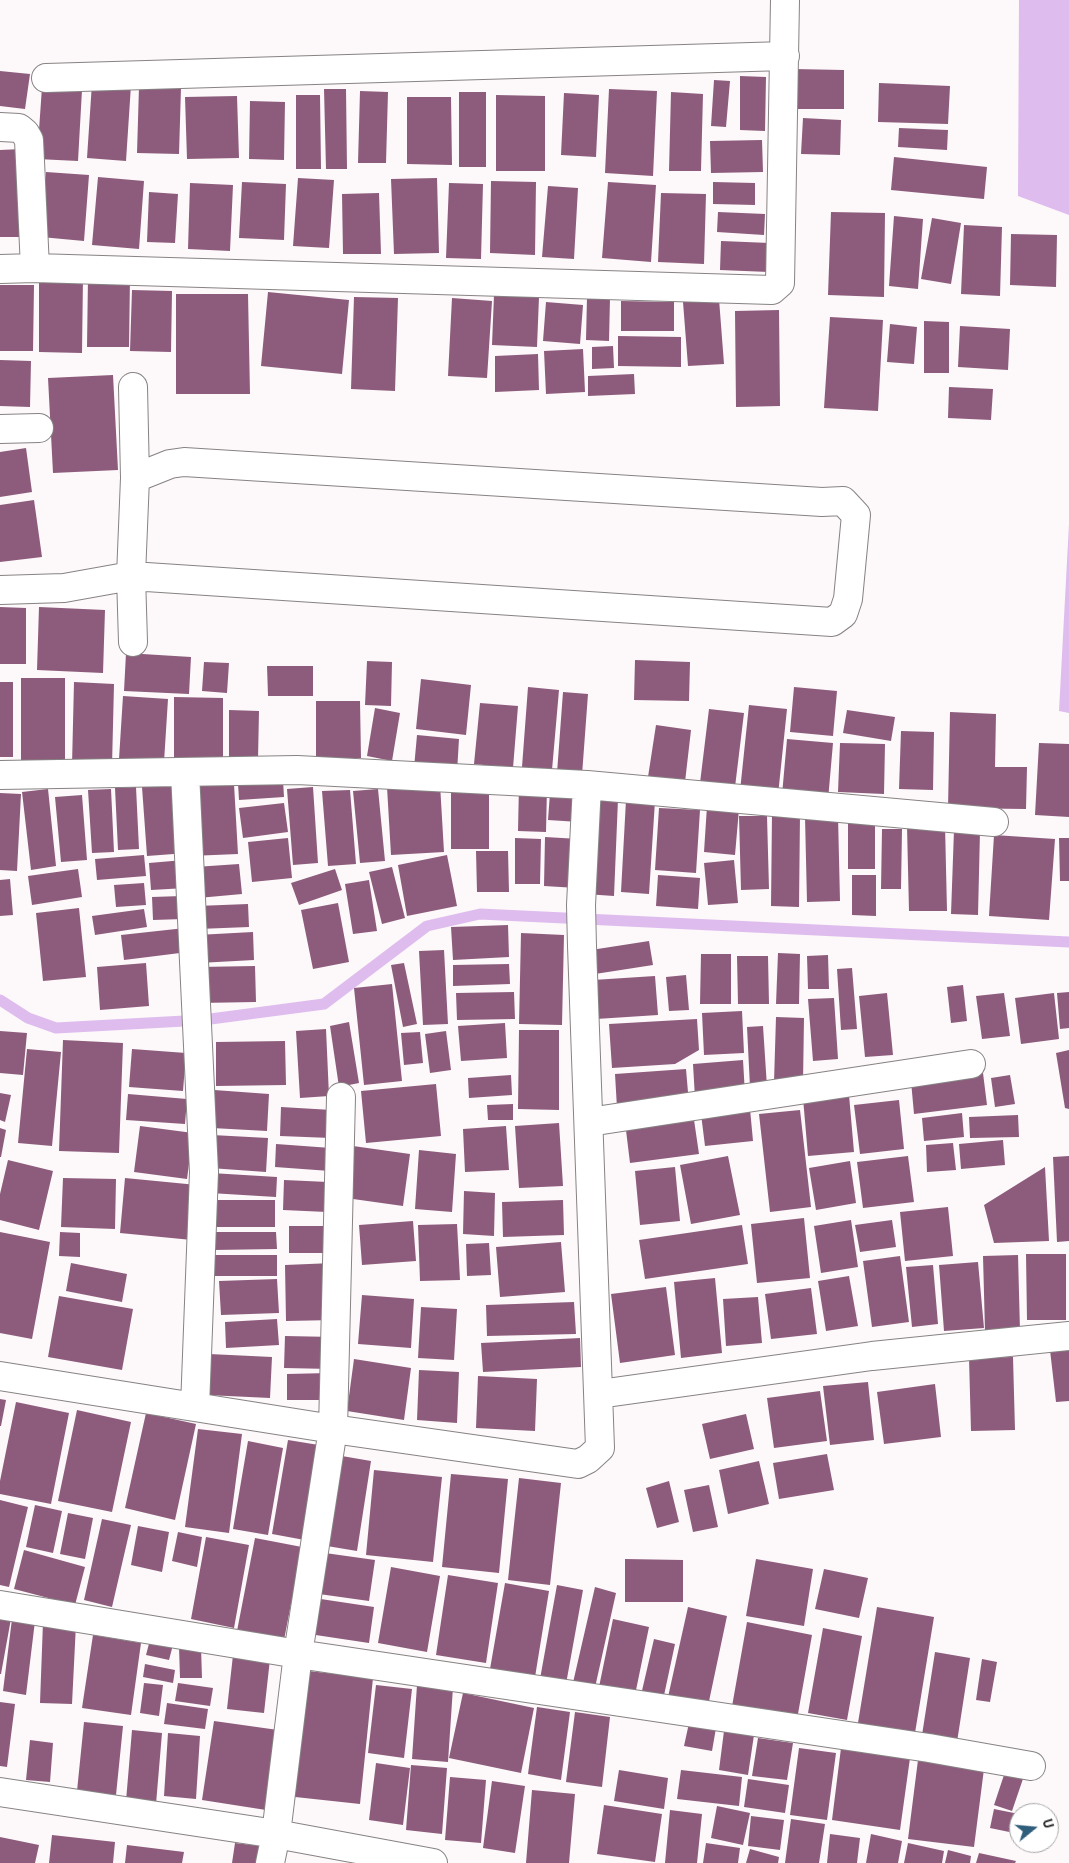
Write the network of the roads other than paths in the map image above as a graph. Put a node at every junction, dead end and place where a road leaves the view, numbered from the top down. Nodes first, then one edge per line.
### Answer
1 (785, 0) edge
2 (785, 56) junction
3 (46, 78) dead end
4 (0, 127) edge
5 (35, 268) junction
6 (0, 269) edge
7 (132, 387) dead end
8 (39, 428) dead end
9 (0, 429) edge
10 (135, 478) junction
11 (131, 576) junction
12 (0, 590) edge
13 (132, 642) dead end
14 (185, 772) junction
15 (0, 775) edge
16 (587, 785) junction
17 (994, 822) dead end
18 (971, 1064) dead end
19 (341, 1096) dead end
20 (589, 1122) junction
21 (1069, 1336) edge
22 (0, 1376) edge
23 (599, 1394) junction
24 (196, 1407) junction
25 (333, 1429) junction
26 (0, 1605) edge
27 (298, 1654) junction
28 (1031, 1766) dead end
29 (0, 1792) edge
30 (276, 1834) junction
31 (270, 1863) edge
32 (433, 1863) edge

1 - 2 street
2 - 3 street
2 - 5 street
4 - 5 street
5 - 6 street
7 - 10 street
8 - 9 street
10 - 11 street
10 - 11 street
11 - 12 street
11 - 13 street
14 - 15 street
14 - 16 street
14 - 24 street
16 - 17 street
16 - 20 street
18 - 20 street
19 - 25 street
20 - 23 street
21 - 23 street
22 - 24 street
23 - 25 street
24 - 25 street
25 - 27 street
26 - 27 street
27 - 28 street
27 - 30 street
29 - 30 street
30 - 31 street
30 - 32 street

